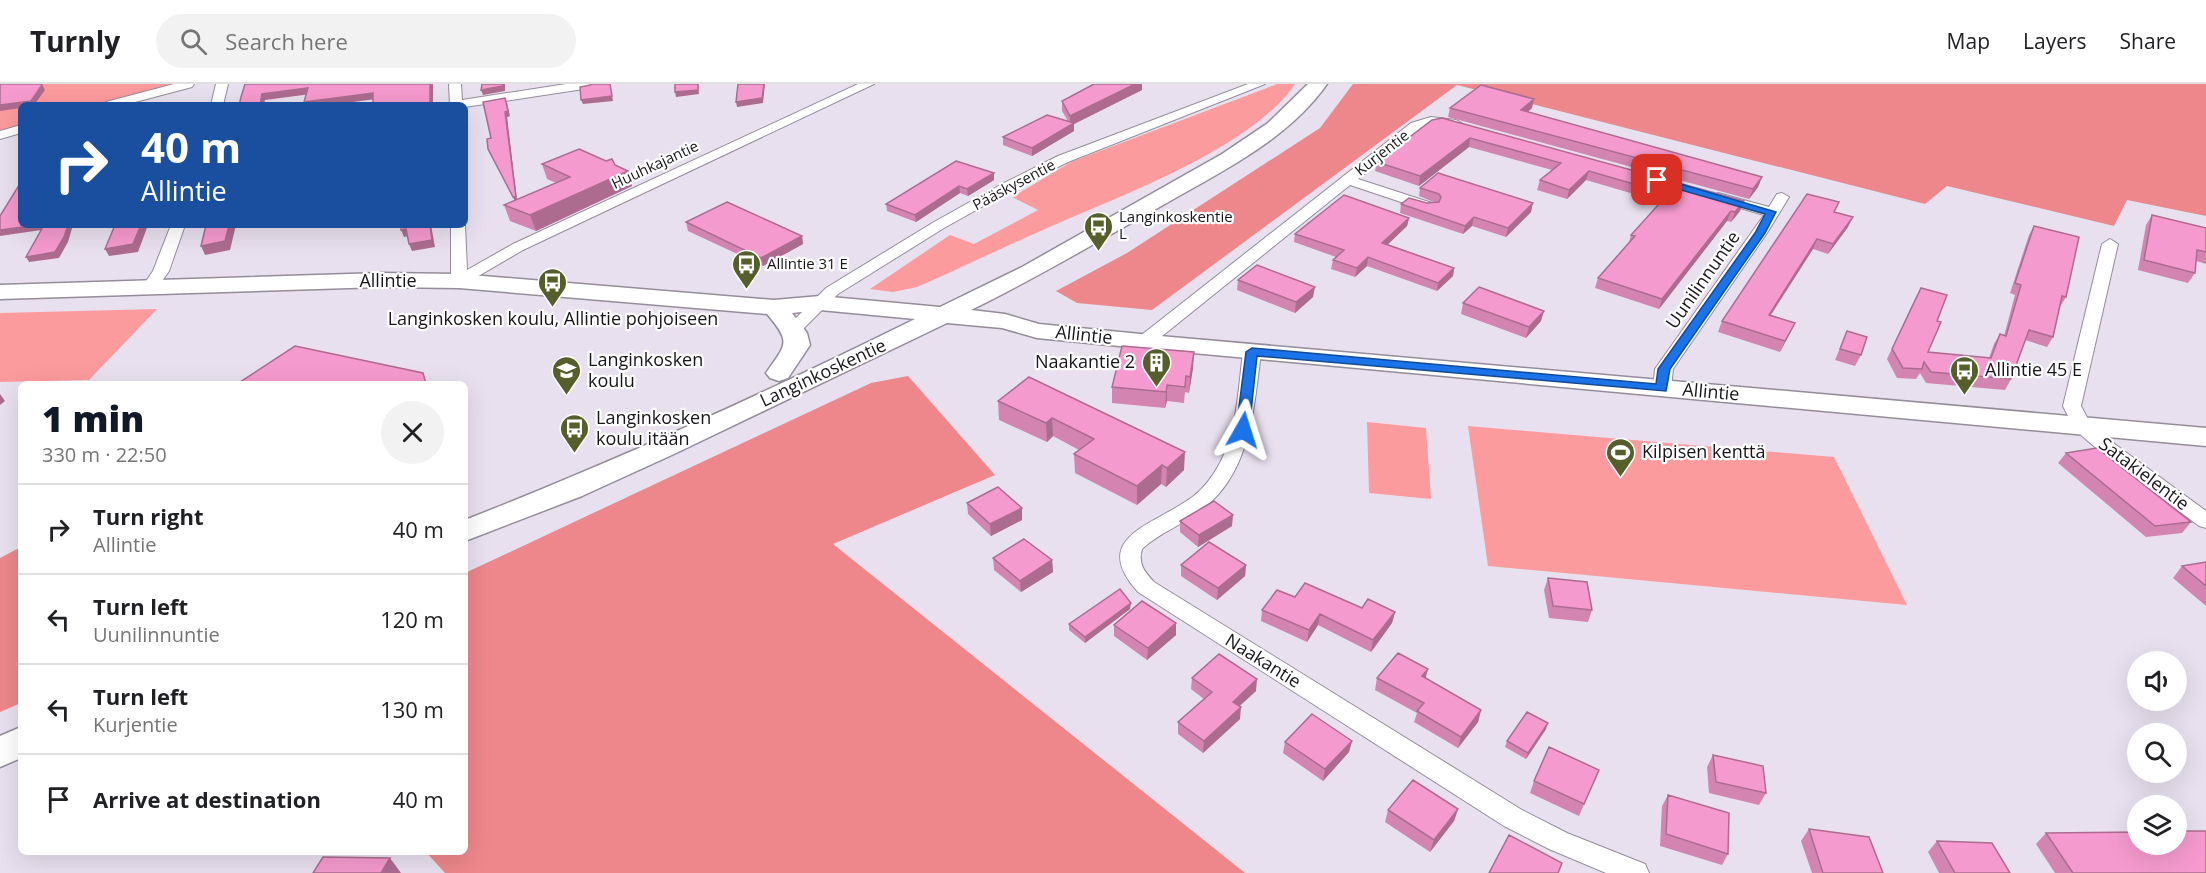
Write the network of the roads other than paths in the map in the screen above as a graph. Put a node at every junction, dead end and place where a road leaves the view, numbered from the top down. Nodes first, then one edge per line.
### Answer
1 (188, 84) edge
2 (222, 84) edge
3 (455, 84) edge
4 (590, 84) edge
5 (868, 84) edge
6 (1259, 84) edge
7 (1318, 84) edge
8 (121, 102) edge
9 (218, 102) edge
10 (456, 102) edge
11 (468, 103) edge
12 (1466, 127) edge
13 (18, 130) edge
14 (0, 135) edge
15 (1347, 180) junction
16 (1702, 192) edge
17 (1158, 197) junction
18 (1782, 197) dead end
19 (1430, 207) edge
20 (1771, 212) junction
21 (177, 228) edge
22 (458, 228) edge
23 (2110, 244) dead end
24 (1030, 272) junction
25 (459, 281) junction
26 (150, 287) junction
27 (0, 292) edge
28 (774, 307) junction
29 (944, 315) junction
30 (806, 316) junction
31 (914, 319) junction
32 (883, 324) junction
33 (1037, 331) junction
34 (1145, 341) junction
35 (1252, 352) junction
36 (779, 373) junction
37 (1662, 388) junction
38 (2082, 426) junction
39 (2206, 437) edge
40 (2206, 521) edge
41 (471, 528) edge
42 (18, 743) edge
43 (0, 752) edge
44 (1636, 873) edge

1 - 8 street
2 - 9 street
3 - 10 street
4 - 11 street
5 - 25 street, Huuhkajantie
6 - 30 street, Pääskysentie
7 - 17 street, Langinkoskentie
12 - 15 street, Kurjentie
13 - 14 street
15 - 19 street
15 - 34 street, Kurjentie
16 - 20 street
17 - 24 street, Langinkoskentie
17 - 31 street, Langinkoskentie
18 - 20 street, Uunilinnuntie
20 - 37 street, Uunilinnuntie
21 - 26 street
22 - 25 street
23 - 38 street
24 - 29 street, Langinkoskentie
24 - 33 street
25 - 26 street, Allintie
25 - 28 street, Allintie
26 - 27 street, Allintie
28 - 30 street
28 - 30 street, Allintie
29 - 31 street, Langinkoskentie
29 - 33 street, Allintie
30 - 31 street, Allintie
30 - 32 street, Allintie
30 - 36 street
31 - 32 street, Allintie
31 - 33 street, Allintie
31 - 41 street, Langinkoskentie
32 - 36 street, Langinkoskentie
33 - 34 street, Allintie
34 - 35 street, Allintie
35 - 37 street, Allintie
35 - 44 street, Naakantie
36 - 41 street, Langinkoskentie
37 - 38 street, Allintie
38 - 39 street, Allintie
38 - 40 street, Satakielentie
42 - 43 street

